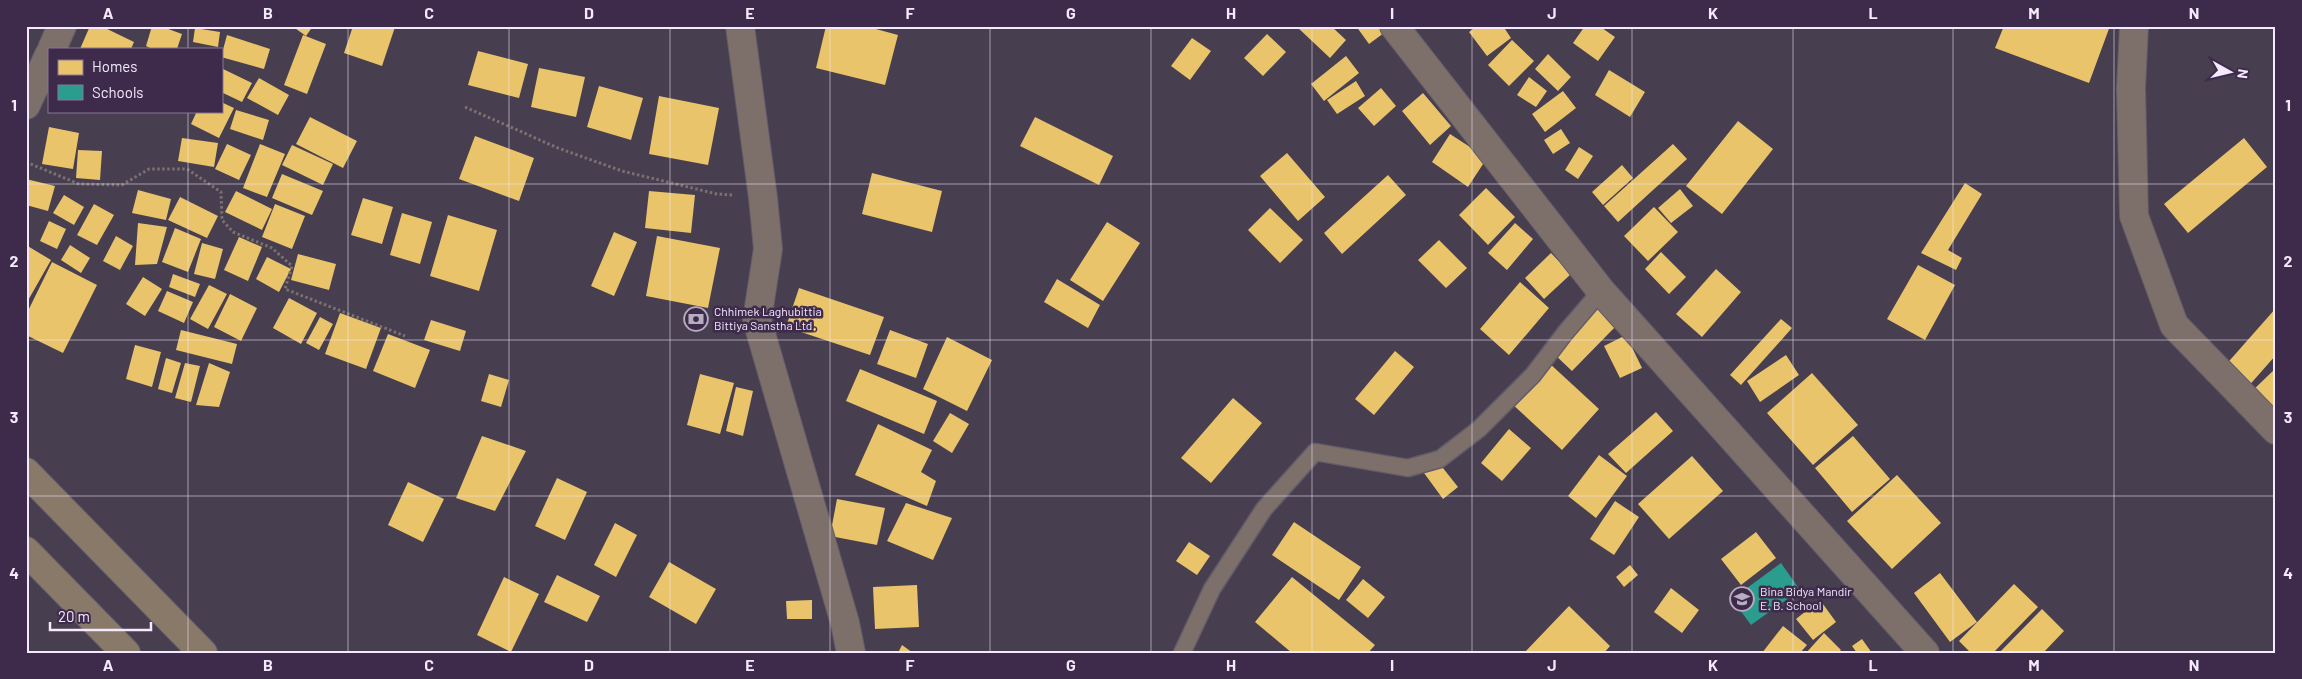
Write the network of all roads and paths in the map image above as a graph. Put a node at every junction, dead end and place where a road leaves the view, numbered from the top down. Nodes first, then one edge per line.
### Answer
1 (62, 26) edge
2 (740, 26) edge
3 (1394, 26) edge
4 (2134, 26) edge
5 (52, 48) edge
6 (48, 57) edge
7 (26, 105) edge
8 (465, 107) dead end
9 (26, 162) edge
10 (763, 198) junction
11 (1601, 291) junction
12 (405, 336) dead end
13 (2276, 430) edge
14 (26, 472) edge
15 (26, 551) edge
16 (126, 653) edge
17 (203, 653) edge
18 (851, 653) edge
19 (1182, 653) edge
20 (1925, 653) edge

1 - 5 street
2 - 10 street
3 - 11 street
4 - 13 street
6 - 7 street
8 - 10 path
9 - 12 path
10 - 18 street
11 - 19 lane
11 - 20 street
14 - 17 highway
15 - 16 highway

